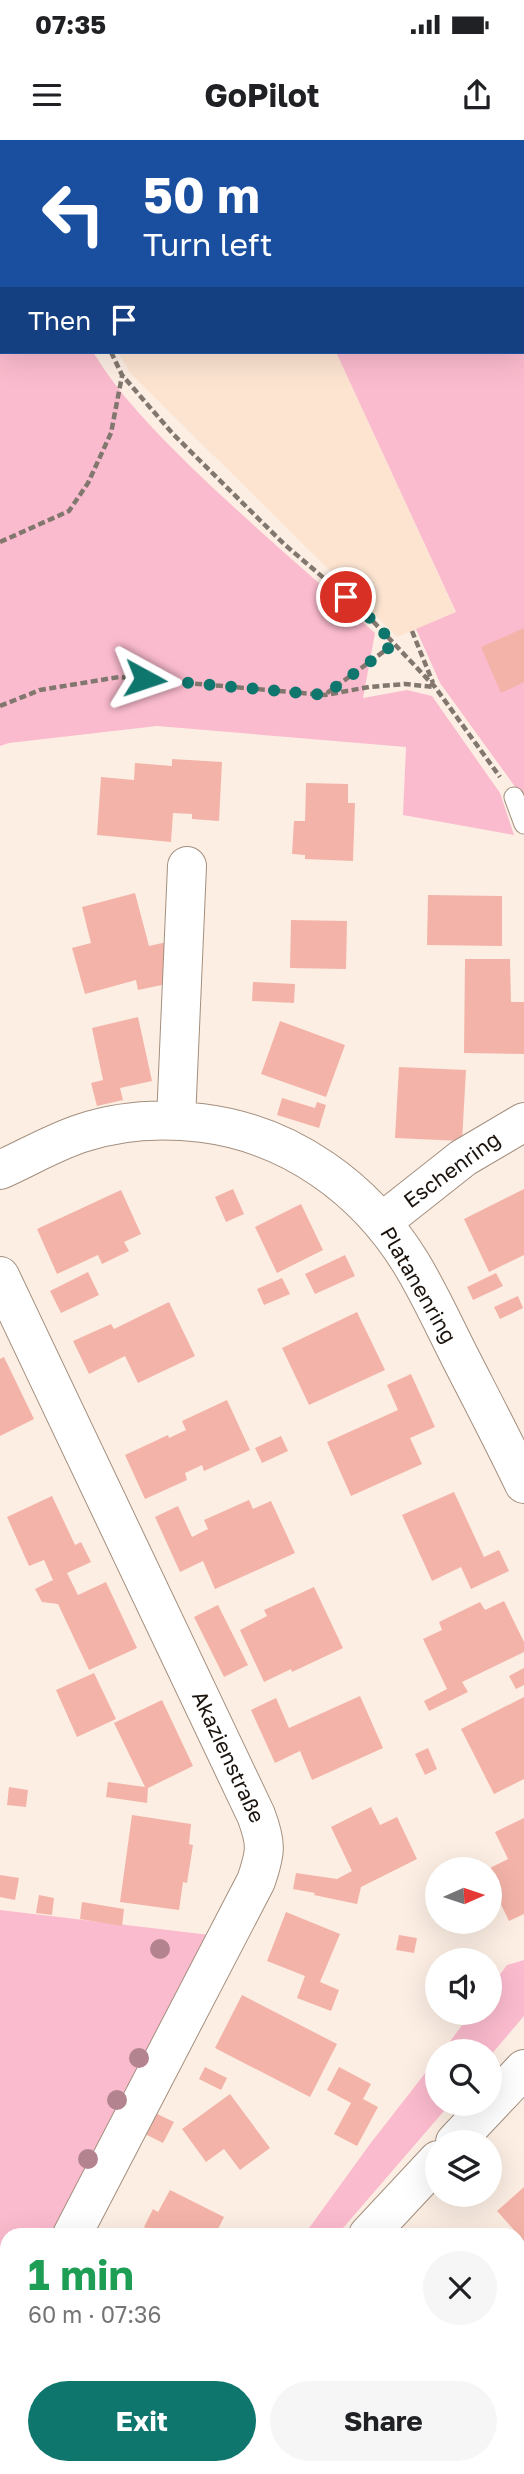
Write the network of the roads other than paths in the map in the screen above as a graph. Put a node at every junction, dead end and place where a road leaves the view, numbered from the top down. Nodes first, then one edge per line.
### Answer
1 (514, 797) road end
2 (524, 824) edge
3 (187, 866) dead end
4 (176, 1120) junction
5 (524, 1122) edge
6 (0, 1170) edge
7 (382, 1222) junction
8 (0, 1276) edge
9 (524, 1484) edge
10 (524, 2069) edge
11 (466, 2130) edge
12 (425, 2174) edge
13 (76, 2228) edge
14 (375, 2228) edge

1 - 2 lane
3 - 4 street
4 - 6 street, Platanenring
4 - 7 street, Platanenring
5 - 7 street, Eschenring
7 - 9 street, Platanenring
8 - 13 street, Akazienstraße
10 - 11 street
12 - 14 street

